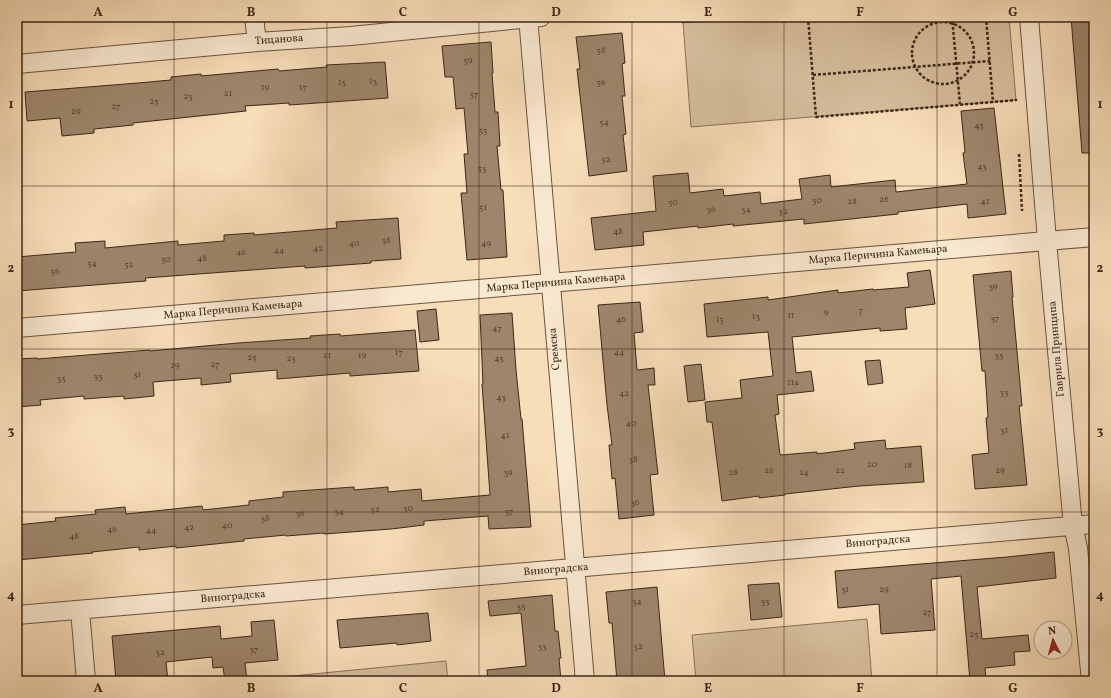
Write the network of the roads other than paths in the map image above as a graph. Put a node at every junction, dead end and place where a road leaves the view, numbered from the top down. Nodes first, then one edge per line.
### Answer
1 (254, 17) edge
2 (532, 17) edge
3 (1029, 17) edge
4 (257, 42) junction
5 (17, 64) edge
6 (1094, 237) edge
7 (1047, 241) junction
8 (550, 283) junction
9 (17, 328) edge
10 (1094, 524) edge
11 (1073, 526) junction
12 (574, 568) junction
13 (80, 610) junction
14 (17, 615) edge
15 (86, 681) edge
16 (585, 681) edge
17 (1091, 681) edge

1 - 4 street
2 - 4 street, Тицанова
2 - 8 street, Сремска
3 - 7 street, Гаврила Принципа
4 - 5 street, Тицанова
6 - 7 street, Марка Перичина Камењара
7 - 8 street, Марка Перичина Камењара
7 - 11 street, Гаврила Принципа
8 - 9 street, Марка Перичина Камењара
8 - 12 street, Сремска
10 - 11 street, Виноградска
11 - 12 street, Виноградска
11 - 17 street, Гаврила Принципа
12 - 13 street, Виноградска
12 - 16 street, Сремска
13 - 14 street, Виноградска
13 - 15 street

